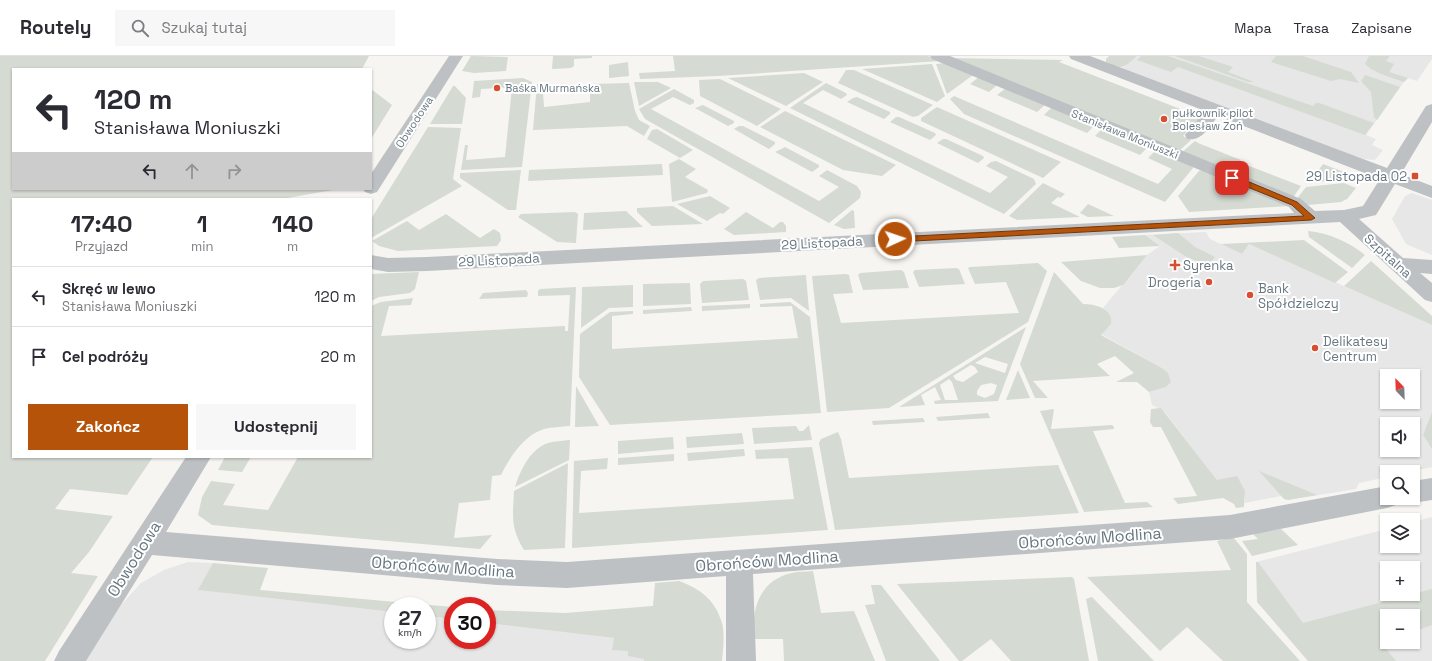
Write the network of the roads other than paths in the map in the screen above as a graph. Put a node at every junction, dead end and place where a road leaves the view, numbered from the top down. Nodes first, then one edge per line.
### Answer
1 (456, 56) edge
2 (936, 56) edge
3 (1076, 56) edge
4 (1216, 109) junction
5 (1432, 109) edge
6 (1194, 135) dead end
7 (1391, 176) junction
8 (372, 187) edge
9 (1432, 192) edge
10 (1344, 216) junction
11 (1311, 218) junction
12 (372, 262) edge
13 (1396, 264) junction
14 (1432, 267) edge
15 (1432, 295) edge
16 (198, 458) edge
17 (1432, 489) edge
18 (1420, 491) edge
19 (1380, 498) edge
20 (144, 542) junction
21 (739, 563) junction
22 (69, 661) edge
23 (741, 661) edge

1 - 8 street, Obwodowa
2 - 11 street, Stanisława Moniuszki
3 - 4 street
4 - 6 street
4 - 7 street
5 - 7 street, 29 Listopada
7 - 9 street
7 - 10 street, 29 Listopada
10 - 11 street, 29 Listopada
10 - 13 street, Szpitalna
11 - 12 street, 29 Listopada
13 - 14 street
13 - 15 street, Szpitalna
16 - 20 street, Obwodowa
17 - 18 street
19 - 21 street, Obrońców Modlina
20 - 21 street, Obrońców Modlina
20 - 22 street, Obwodowa
21 - 23 street

